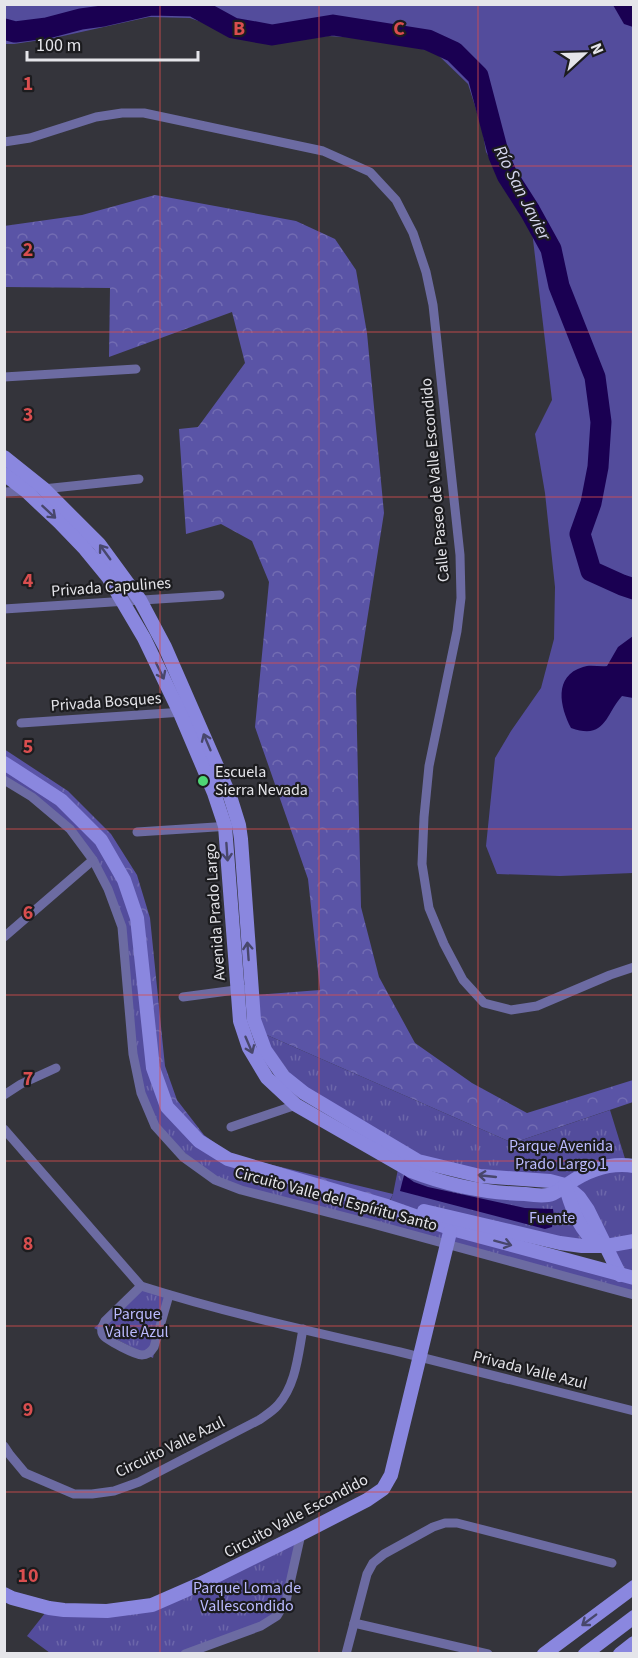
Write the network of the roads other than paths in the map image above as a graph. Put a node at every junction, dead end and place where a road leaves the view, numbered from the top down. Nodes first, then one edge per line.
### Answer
1 (4, 142) edge
2 (136, 369) dead end
3 (4, 377) edge
4 (4, 457) edge
5 (4, 474) edge
6 (139, 479) dead end
7 (44, 489) junction
8 (26, 491) junction
9 (4, 492) edge
10 (220, 595) dead end
11 (140, 600) junction
12 (123, 602) junction
13 (4, 609) edge
14 (187, 712) junction
15 (21, 723) dead end
16 (4, 763) edge
17 (4, 780) edge
18 (239, 825) junction
19 (225, 826) junction
20 (137, 832) dead end
21 (93, 860) junction
22 (8, 927) edge
23 (4, 937) edge
24 (633, 967) edge
25 (244, 989) junction
26 (183, 997) dead end
27 (56, 1068) dead end
28 (4, 1095) edge
29 (296, 1105) junction
30 (321, 1111) junction
31 (231, 1127) dead end
32 (4, 1129) edge
33 (633, 1166) edge
34 (565, 1185) junction
35 (387, 1206) junction
36 (449, 1235) junction
37 (633, 1241) edge
38 (606, 1246) junction
39 (627, 1277) edge
40 (141, 1286) junction
41 (169, 1295) junction
42 (633, 1295) edge
43 (303, 1329) junction
44 (420, 1357) junction
45 (633, 1411) edge
46 (4, 1446) edge
47 (301, 1534) junction
48 (612, 1563) dead end
49 (633, 1587) edge
50 (4, 1594) edge
51 (633, 1617) edge
52 (354, 1623) junction
53 (633, 1643) edge
54 (185, 1653) edge
55 (346, 1653) edge
56 (488, 1653) edge
57 (544, 1653) edge
58 (585, 1653) edge
59 (620, 1653) edge

1 - 24 street, Calle Paseo de Valle Escondido
2 - 3 street
4 - 7 street, Avenida Prado Largo
5 - 8 street, Avenida Prado Largo
6 - 7 street
7 - 8 street
11 -> 7 street, Avenida Prado Largo
8 - 9 street
8 -> 12 street, Avenida Prado Largo
10 - 11 street, Privada Capulines
11 - 12 street, Privada Capulines
11 - 14 street, Avenida Prado Largo
12 - 13 street, Privada Capulines
12 -> 14 street, Avenida Prado Largo
14 - 15 street, Privada Bosques
18 -> 14 street, Avenida Prado Largo
14 - 19 street, Avenida Prado Largo
16 - 35 street
17 - 21 street, Circuito Valle del Espíritu Santo
18 - 19 street
25 -> 18 street, Avenida Prado Largo
19 - 20 street
19 -> 25 street, Avenida Prado Largo
21 - 22 street
21 - 36 street, Circuito Valle del Espíritu Santo
22 - 23 street
25 - 26 street
25 -> 29 street, Avenida Prado Largo
25 - 30 street, Avenida Prado Largo
27 - 28 street
29 - 30 street, Avenida Prado Largo
29 - 31 street
30 - 34 street, Avenida Prado Largo
32 - 40 street
33 - 34 street
34 - 38 street
35 - 36 street
35 - 38 street
36 -> 39 street
36 - 42 street, Circuito Valle del Espíritu Santo
36 - 44 street, Circuito Valle Escondido
37 - 38 street
38 - 39 street
40 - 41 street
40 - 41 street
41 - 43 street
43 - 44 street
43 - 46 street, Circuito Valle Azul
44 - 45 street, Privada Valle Azul
44 - 47 street, Circuito Valle Escondido
47 - 50 street, Circuito Valle Escondido
47 - 54 street
48 - 52 street
49 -> 57 street
51 - 58 street
52 - 55 street
52 - 56 street
53 - 59 street

